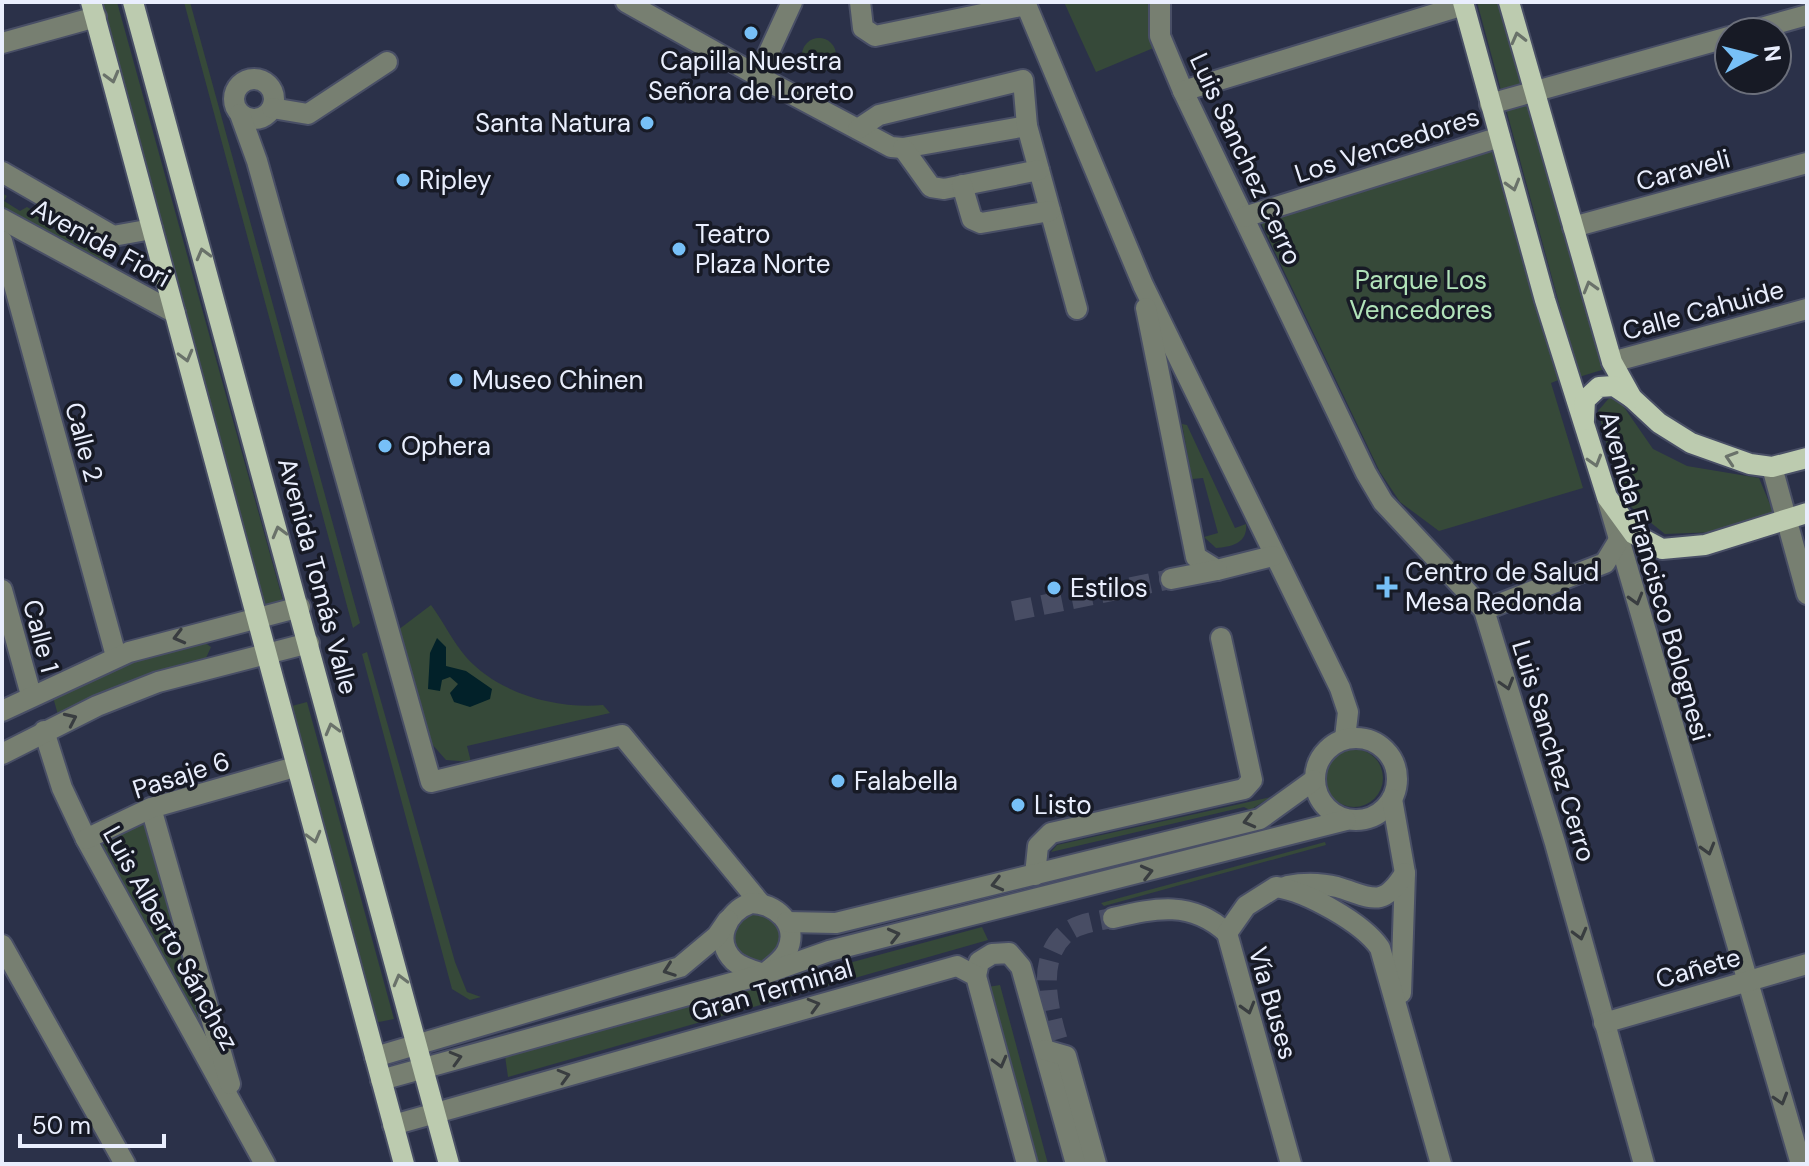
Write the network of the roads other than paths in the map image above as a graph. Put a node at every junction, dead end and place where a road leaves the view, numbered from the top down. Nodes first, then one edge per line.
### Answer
1 (133, 2) edge
2 (626, 2) edge
3 (792, 2) edge
4 (860, 2) edge
5 (1160, 2) edge
6 (1509, 2) edge
7 (1026, 3) edge
8 (1464, 4) edge
9 (93, 10) edge
10 (1713, 41) edge
11 (2, 43) edge
12 (387, 62) dead end
13 (758, 76) junction
14 (1183, 91) junction
15 (1532, 91) junction
16 (1490, 104) junction
17 (271, 110) junction
18 (240, 114) junction
19 (1027, 126) junction
20 (858, 129) junction
21 (1500, 137) junction
22 (903, 148) junction
23 (257, 161) junction
24 (1807, 163) edge
25 (1039, 170) junction
26 (2, 172) edge
27 (962, 185) junction
28 (1050, 211) junction
29 (1244, 217) junction
30 (2, 219) edge
31 (1573, 227) junction
32 (152, 229) junction
33 (2, 241) edge
34 (1143, 285) junction
35 (1077, 309) dead end
36 (1807, 309) edge
37 (175, 313) junction
38 (1612, 362) junction
39 (1632, 398) junction
40 (1583, 423) junction
41 (1807, 458) edge
42 (1772, 467) junction
43 (1607, 497) junction
44 (1797, 516) edge
45 (1619, 540) junction
46 (1273, 556) junction
47 (1217, 570) junction
48 (1171, 579) tunnel mouth
49 (2, 590) edge
50 (1807, 594) edge
51 (300, 607) junction
52 (1484, 610) junction
53 (254, 618) junction
54 (1221, 638) dead end
55 (309, 643) junction
56 (264, 654) junction
57 (116, 656) junction
58 (31, 695) junction
59 (2, 711) edge
60 (44, 731) junction
61 (1345, 738) junction
62 (2, 754) edge
63 (295, 767) junction
64 (1314, 780) junction
65 (1392, 799) junction
66 (151, 808) junction
67 (1353, 820) junction
68 (86, 839) junction
69 (1400, 842) junction
70 (1405, 873) junction
71 (1035, 875) junction
72 (1276, 887) junction
73 (760, 903) junction
74 (1113, 918) tunnel mouth
75 (728, 920) junction
76 (787, 922) junction
77 (1227, 933) junction
78 (2, 945) edge
79 (1807, 964) edge
80 (764, 974) junction
81 (976, 976) junction
82 (1746, 982) junction
83 (1400, 1013) junction
84 (1604, 1023) junction
85 (418, 1046) junction
86 (1045, 1050) junction
87 (375, 1057) junction
88 (423, 1068) junction
89 (381, 1080) junction
90 (232, 1103) junction
91 (435, 1113) junction
92 (393, 1125) junction
93 (125, 1164) edge
94 (265, 1164) edge
95 (404, 1164) edge
96 (449, 1164) edge
97 (1027, 1164) edge
98 (1076, 1164) edge
99 (1096, 1164) edge
100 (1291, 1164) edge
101 (1441, 1164) edge
102 (1644, 1164) edge
103 (1801, 1164) edge

51 -> 1 main road, Avenida Tomás Valle
2 - 13 street
3 - 13 street
4 - 7 street
5 - 14 street, Luis Sanchez Cerro
15 -> 6 main road
7 - 34 street
8 - 14 street
8 - 16 main road, Avenida Francisco Bolognesi
9 - 11 street
9 -> 32 main road
10 - 15 street
12 - 17 street
13 - 20 street
14 - 29 street, Luis Sanchez Cerro
15 - 16 street
15 - 31 main road
16 - 21 main road, Avenida Francisco Bolognesi
17 - 18 street
17 - 18 street
17 - 23 street
18 - 23 street
19 - 20 street
19 - 22 street
19 - 25 street
20 - 22 street
21 - 29 street, Los Vencedores
21 -> 40 main road, Avenida Francisco Bolognesi
22 - 27 street
23 - 73 street
24 - 31 street, Caraveli
25 - 27 street
25 - 28 street
26 - 32 street
27 - 28 street
28 - 35 street
29 - 52 street, Luis Sanchez Cerro
30 - 37 street, Avenida Fiori
38 -> 31 main road
32 - 37 main road
33 - 57 street, Calle 2
34 - 46 street
34 - 47 street
36 - 38 street, Calle Cahuide
37 -> 53 main road
38 - 39 main road
39 - 40 main road
42 -> 39 main road
40 -> 43 main road, Avenida Francisco Bolognesi
41 - 42 main road
42 - 44 street
43 - 44 main road
43 - 45 street, Avenida Francisco Bolognesi
44 - 50 street
45 - 52 street
45 -> 82 street, Avenida Francisco Bolognesi
46 - 47 street
46 - 61 street
47 - 48 street
49 - 58 street, Calle 1
51 - 53 street
51 - 55 main road, Avenida Tomás Valle
52 -> 84 street, Luis Sanchez Cerro
53 - 56 main road
53 -> 57 street
54 - 71 street
55 - 56 street
85 -> 55 main road, Avenida Tomás Valle
60 -> 56 street
56 - 63 main road
57 - 58 street
58 - 59 street
60 - 62 street
60 - 68 street, Luis Alberto Sánchez
61 - 64 street
61 - 65 street
63 - 66 street, Pasaje 6
63 -> 87 main road
64 - 67 street
64 -> 71 street
65 - 67 street
65 - 69 street
66 - 68 street, Pasaje 6
66 - 90 street
67 - 69 street
80 -> 67 street
68 - 90 street, Luis Alberto Sánchez
69 - 70 street
70 - 72 street
70 - 83 street
71 -> 76 street
72 - 77 street, Vía Buses
72 - 83 street
73 - 75 street
73 - 76 street
74 - 77 street
75 - 80 street
75 -> 85 street
76 - 80 street
77 -> 100 street, Vía Buses
78 - 93 street
79 - 82 street, Cañete
88 -> 80 street
81 - 86 street
91 -> 81 street, Gran Terminal
81 -> 97 street
82 - 84 street, Cañete
82 -> 103 street, Avenida Francisco Bolognesi
83 - 101 street
84 - 102 street, Luis Sanchez Cerro
85 - 87 street
85 - 88 main road, Avenida Tomás Valle
86 - 98 street
86 - 99 street
87 - 89 main road
88 - 89 street
88 - 91 main road, Avenida Tomás Valle
89 - 92 main road
90 - 94 street, Luis Alberto Sánchez
91 - 92 street, Gran Terminal
91 - 96 main road, Avenida Tomás Valle
92 - 95 main road

